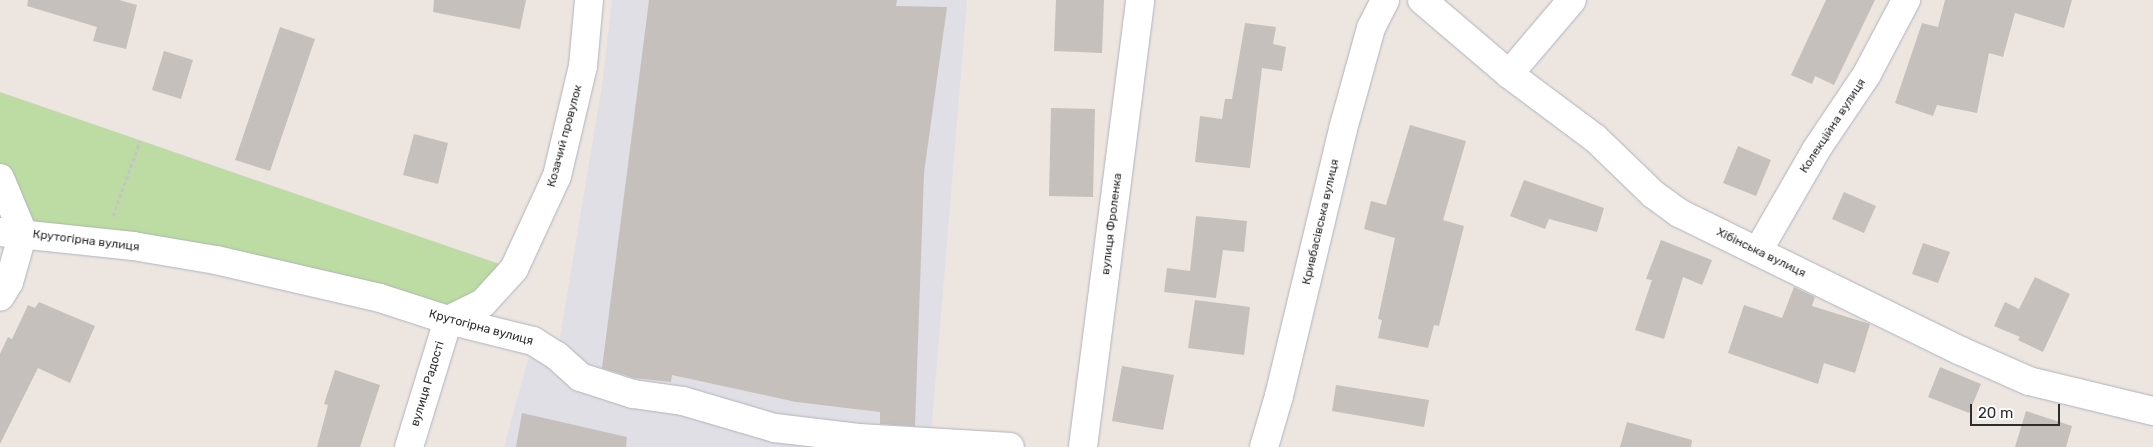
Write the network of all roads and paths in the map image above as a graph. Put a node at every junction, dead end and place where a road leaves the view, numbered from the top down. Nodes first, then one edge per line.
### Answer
1 (589, 0) edge
2 (1140, 0) edge
3 (1385, 0) edge
4 (1422, 0) edge
5 (1572, 0) edge
6 (1906, 0) edge
7 (1509, 74) junction
8 (140, 140) dead end
9 (0, 178) edge
10 (11, 232) edge
11 (104, 243) junction
12 (1758, 251) junction
13 (0, 297) edge
14 (448, 320) junction
15 (2153, 411) edge
16 (860, 442) edge
17 (409, 447) edge
18 (1010, 447) edge
19 (1084, 447) edge
20 (1264, 447) edge

1 - 14 street, Козачий провулок
2 - 19 street, вулиця Фроленка
3 - 20 street, Кривбасівська вулиця
4 - 7 street, Хібінська вулиця
5 - 7 street
6 - 12 street, Колекційна вулиця
7 - 12 street, Хібінська вулиця
8 - 11 path
9 - 10 street
10 - 11 street, Крутогірна вулиця
10 - 13 street
11 - 14 street, Крутогірна вулиця
12 - 15 street, Хібінська вулиця
14 - 16 street, Крутогірна вулиця
14 - 17 street, вулиця Радості
16 - 18 street, Крутогірна вулиця

